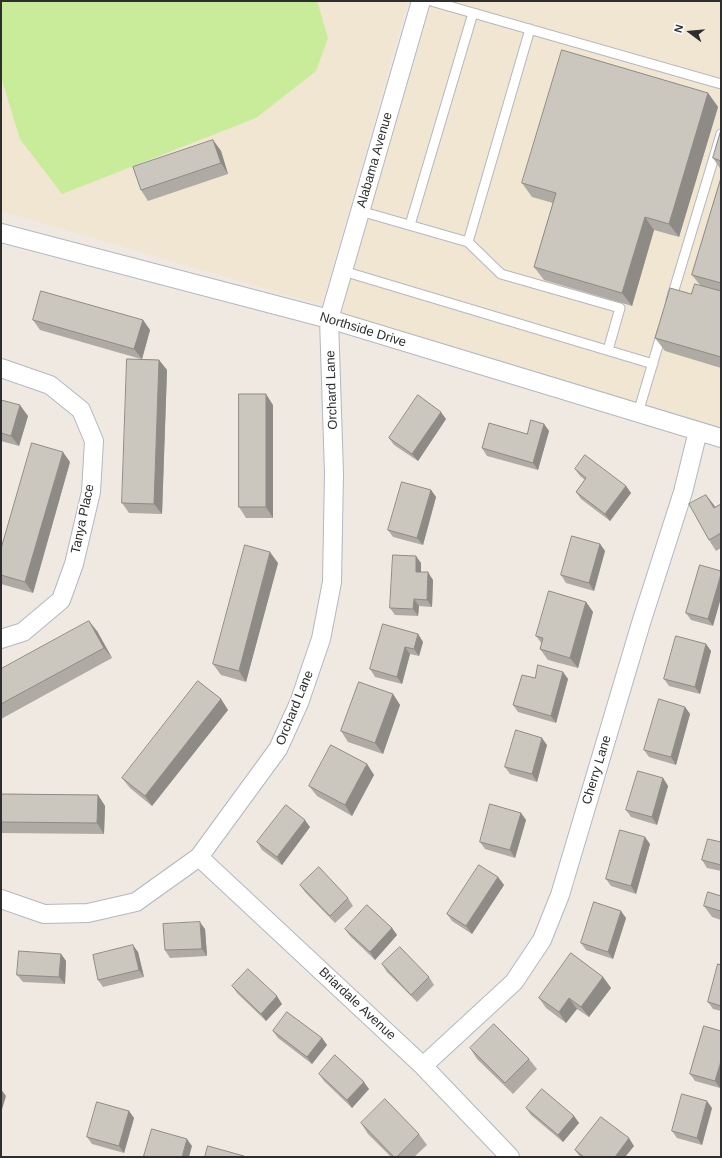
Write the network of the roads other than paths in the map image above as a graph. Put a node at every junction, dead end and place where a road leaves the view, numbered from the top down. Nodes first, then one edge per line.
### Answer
1 (421, 1) edge
2 (431, 1) edge
3 (474, 13) junction
4 (530, 30) junction
5 (721, 84) edge
6 (721, 134) edge
7 (360, 211) junction
8 (410, 225) junction
9 (1, 233) edge
10 (468, 242) junction
11 (343, 271) junction
12 (668, 310) edge
13 (329, 319) junction
14 (664, 325) edge
15 (608, 350) junction
16 (652, 364) junction
17 (1, 368) edge
18 (638, 413) junction
19 (698, 431) junction
20 (721, 438) edge
21 (1, 639) edge
22 (199, 857) junction
23 (1, 899) edge
24 (423, 1066) junction
25 (510, 1157) edge

1 - 7 street, Alabama Avenue
2 - 3 lane
3 - 4 lane
3 - 8 lane
4 - 5 lane
4 - 10 lane
6 - 12 lane
7 - 8 lane
7 - 11 street, Alabama Avenue
8 - 10 lane
9 - 13 street, Northside Drive
10 - 15 lane
11 - 13 street, Alabama Avenue
11 - 15 lane
13 - 18 street, Northside Drive
13 - 22 street, Orchard Lane
14 - 16 lane
15 - 16 lane
16 - 18 lane
17 - 21 street, Tanya Place
18 - 19 street, Northside Drive
19 - 20 street, Northside Drive
19 - 24 street, Cherry Lane
22 - 23 street, Orchard Lane
22 - 24 street, Briardale Avenue
24 - 25 street, Briardale Avenue

